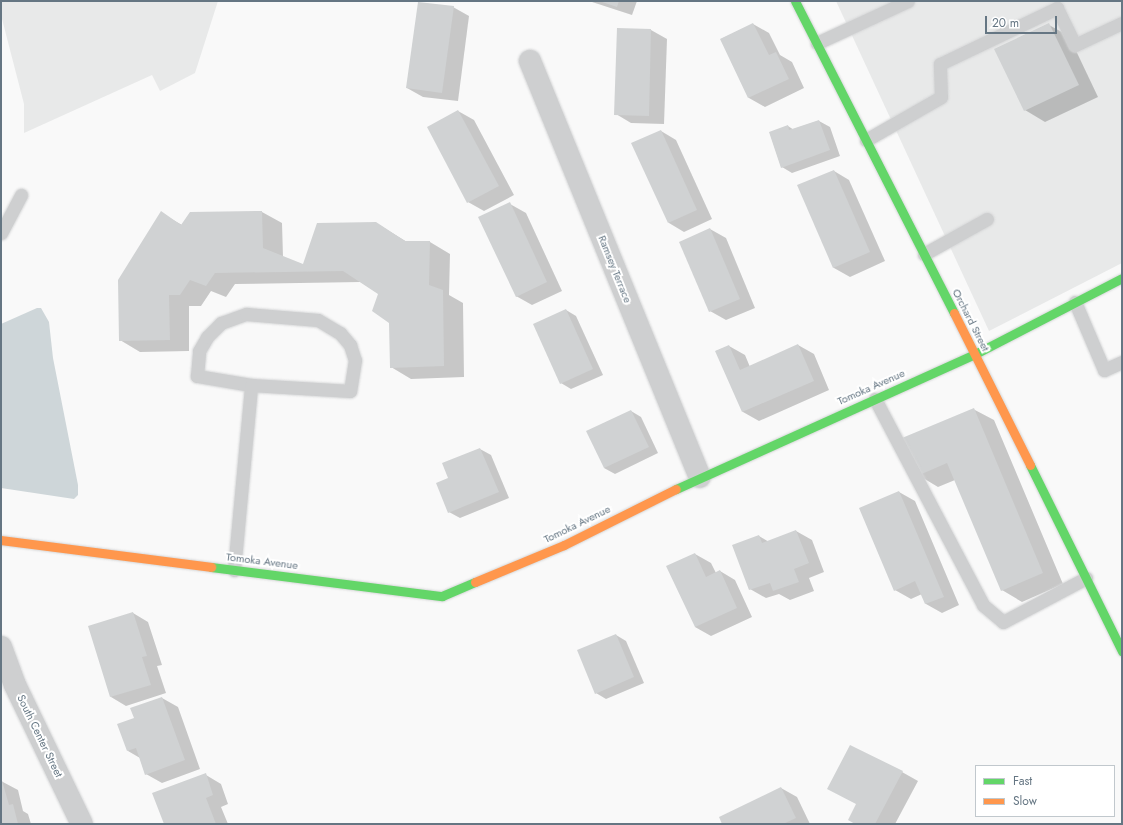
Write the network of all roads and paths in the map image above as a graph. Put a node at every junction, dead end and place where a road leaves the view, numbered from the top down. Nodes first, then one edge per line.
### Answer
1 (795, 1) edge
2 (908, 1) edge
3 (884, 6) edge
4 (1122, 23) edge
5 (817, 43) junction
6 (530, 61) dead end
7 (866, 140) junction
8 (21, 194) dead end
9 (988, 219) dead end
10 (1, 233) edge
11 (924, 254) junction
12 (1122, 278) edge
13 (1075, 302) junction
14 (975, 354) junction
15 (1122, 362) edge
16 (251, 385) junction
17 (875, 399) junction
18 (700, 477) junction
19 (1, 540) edge
20 (234, 570) junction
21 (1086, 578) junction
22 (1, 647) edge
23 (1122, 651) edge
24 (82, 824) edge

1 - 5 street, Orchard Street
2 - 3 lane
3 - 5 lane
4 - 7 lane
5 - 7 street, Orchard Street
6 - 18 street, Ramsey Terrace
7 - 11 street, Orchard Street
8 - 10 lane
9 - 11 lane
11 - 14 street, Orchard Street
12 - 13 street, Tomoka Avenue
13 - 14 street, Tomoka Avenue
13 - 15 lane
14 - 17 street, Tomoka Avenue
14 - 21 street, Orchard Street
16 - 16 lane
16 - 20 lane
17 - 18 street, Tomoka Avenue
17 - 21 lane
18 - 20 street, Tomoka Avenue
19 - 20 street, Tomoka Avenue
21 - 23 street, Orchard Street
22 - 24 street, South Center Street

